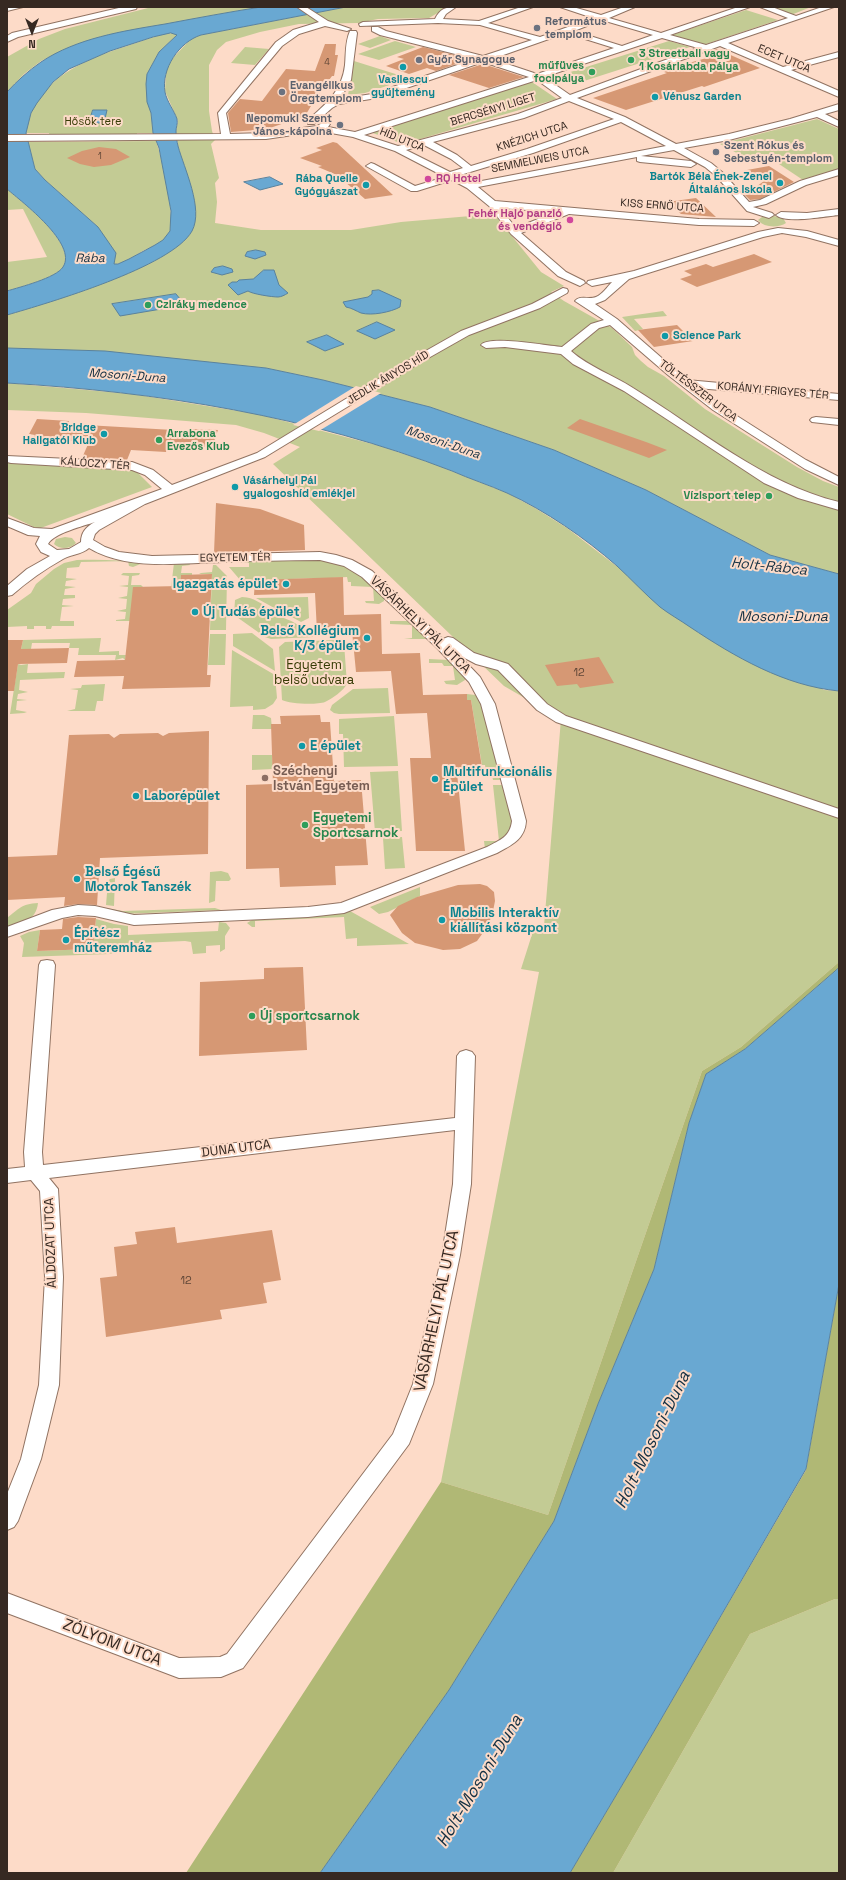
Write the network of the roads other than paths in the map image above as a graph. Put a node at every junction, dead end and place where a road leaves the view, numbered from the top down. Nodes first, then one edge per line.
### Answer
1 (19, 7) edge
2 (133, 7) edge
3 (302, 7) edge
4 (452, 7) edge
5 (528, 7) edge
6 (564, 7) edge
7 (631, 7) edge
8 (746, 7) edge
9 (764, 7) edge
10 (830, 7) edge
11 (7, 9) edge
12 (316, 16) junction
13 (603, 18) junction
14 (795, 18) junction
15 (438, 21) junction
16 (408, 22) junction
17 (325, 23) junction
18 (480, 23) junction
19 (361, 24) junction
20 (7, 28) edge
21 (350, 31) junction
22 (370, 31) junction
23 (567, 31) junction
24 (15, 35) junction
25 (663, 36) junction
26 (7, 40) edge
27 (540, 40) junction
28 (720, 43) junction
29 (706, 48) junction
30 (624, 49) junction
31 (839, 54) edge
32 (483, 59) junction
33 (782, 70) junction
34 (538, 77) junction
35 (839, 94) edge
36 (374, 96) junction
37 (568, 98) junction
38 (329, 106) junction
39 (839, 107) edge
40 (818, 114) junction
41 (622, 119) junction
42 (839, 124) edge
43 (316, 125) junction
44 (355, 135) junction
45 (224, 137) junction
46 (7, 138) edge
47 (423, 141) junction
48 (674, 147) junction
49 (398, 149) junction
50 (615, 158) junction
51 (691, 164) dead end
52 (371, 166) dead end
53 (470, 170) junction
54 (839, 172) edge
55 (451, 176) junction
56 (470, 186) junction
57 (492, 204) junction
58 (747, 205) junction
59 (567, 211) junction
60 (839, 212) edge
61 (769, 214) junction
62 (781, 215) junction
63 (754, 224) junction
64 (797, 224) junction
65 (782, 231) junction
66 (514, 232) junction
67 (839, 233) edge
68 (821, 238) junction
69 (839, 243) edge
70 (731, 244) junction
71 (558, 270) junction
72 (636, 274) junction
73 (580, 283) junction
74 (592, 283) junction
75 (564, 290) junction
76 (606, 295) junction
77 (578, 300) junction
78 (521, 312) junction
79 (613, 321) junction
80 (486, 345) dead end
81 (564, 351) junction
82 (684, 383) junction
83 (839, 397) edge
84 (816, 420) dead end
85 (839, 422) edge
86 (11, 460) dead end
87 (839, 482) edge
88 (170, 490) junction
89 (142, 500) junction
90 (839, 506) edge
91 (7, 522) edge
92 (56, 532) junction
93 (87, 540) junction
94 (43, 547) junction
95 (67, 553) junction
96 (132, 557) junction
97 (338, 559) joint
98 (10, 590) edge
99 (424, 628) junction
100 (839, 814) edge
101 (7, 932) edge
102 (47, 965) dead end
103 (466, 1056) dead end
104 (465, 1123) junction
105 (35, 1173) junction
106 (7, 1176) edge
107 (7, 1522) edge
108 (7, 1603) edge
109 (220, 1667) joint

1 - 11 street
2 - 24 street
3 - 12 street
4 - 15 street
5 - 18 street
6 - 13 street
7 - 13 street
8 - 25 street, BERCSÉNYI LIGET
9 - 14 street
10 - 14 street, BERCSÉNYI LIGET
12 - 17 street
12 - 19 street
13 - 23 street
13 - 25 street
14 - 28 street, BERCSÉNYI LIGET
15 - 16 street
15 - 18 street
16 - 19 street
16 - 22 street
17 - 21 street
17 - 45 street
18 - 27 street
19 - 21 street
19 - 22 street
20 - 24 street
21 - 22 street
21 - 38 street
22 - 32 street
23 - 27 street
23 - 30 street
24 - 26 street
25 - 29 street
25 - 30 street, BERCSÉNYI LIGET
27 - 32 street
28 - 29 street, BERCSÉNYI LIGET
28 - 33 street, ECET UTCA
29 - 37 street, BERCSÉNYI LIGET
30 - 34 street, BERCSÉNYI LIGET
31 - 33 street
32 - 34 street
32 - 36 street
33 - 35 street, ECET UTCA
34 - 37 street
34 - 44 street, BERCSÉNYI LIGET
36 - 38 street
36 - 43 street
37 - 41 street
37 - 47 street, BERCSÉNYI LIGET
38 - 43 street
39 - 40 street, SEMMELWEIS UTCA
40 - 42 street
40 - 48 street, SEMMELWEIS UTCA
41 - 48 street
41 - 53 street, KNÉZICH UTCA
43 - 44 street, HÍD UTCA
43 - 45 street
44 - 49 street, HÍD UTCA
45 - 46 street
47 - 49 street, BERCSÉNYI LIGET
47 - 53 street, HÍD UTCA
48 - 50 street, SEMMELWEIS UTCA
48 - 58 street
49 - 55 street, HÍD UTCA
50 - 51 street, SEMMELWEIS UTCA
50 - 56 street, SEMMELWEIS UTCA
52 - 55 street, KNÉZICH UTCA
53 - 55 street, KNÉZICH UTCA
54 - 58 street
55 - 56 street, HÍD UTCA
56 - 57 street
57 - 59 street, KISS ERNŐ UTCA
57 - 66 street
58 - 61 street
59 - 63 street, KISS ERNŐ UTCA
59 - 66 street, KISS ERNŐ UTCA
60 - 62 street
60 - 64 street
61 - 62 street
61 - 63 street
62 - 64 street
63 - 65 street, KISS ERNŐ UTCA
63 - 70 street
64 - 65 street
64 - 68 street
65 - 68 street, KISS ERNŐ UTCA
65 - 70 street
66 - 71 street
67 - 68 street
68 - 69 street
70 - 72 street
71 - 73 street
71 - 75 street
72 - 74 street
72 - 76 street
73 - 74 street
73 - 75 street, JEDLIK ÁNYOS HÍD
74 - 76 street
75 - 77 street, TÖLTÉSSZER UTCA
75 - 78 street, JEDLIK ÁNYOS HÍD
76 - 77 street, JEDLIK ÁNYOS HÍD
76 - 79 street
77 - 78 street, JEDLIK ÁNYOS HÍD
77 - 79 street, TÖLTÉSSZER UTCA
78 - 88 street, JEDLIK ÁNYOS HÍD
79 - 81 street
79 - 82 street, TÖLTÉSSZER UTCA
80 - 81 street
81 - 90 street
82 - 83 street, KORÁNYI FRIGYES TÉR
82 - 87 street, TÖLTÉSSZER UTCA
84 - 85 street, KORÁNYI FRIGYES TÉR
86 - 88 street, KÁLÓCZY TÉR
88 - 89 street
89 - 92 street
89 - 93 street
91 - 92 street
92 - 93 street
92 - 94 street
93 - 95 street
93 - 96 street, EGYETEM TÉR
94 - 95 street
94 - 98 street
95 - 96 street, EGYETEM TÉR
95 - 98 street
96 - 97 street, EGYETEM TÉR
97 - 99 street, VÁSÁRHELYI PÁL UTCA
99 - 100 street
99 - 101 street, VÁSÁRHELYI PÁL UTCA
102 - 105 street
103 - 104 street, VÁSÁRHELYI PÁL UTCA
104 - 105 street, DUNA UTCA
104 - 109 street, VÁSÁRHELYI PÁL UTCA
105 - 106 street, DUNA UTCA
105 - 107 street, ÁLDOZAT UTCA
108 - 109 street, ZÓLYOM UTCA

